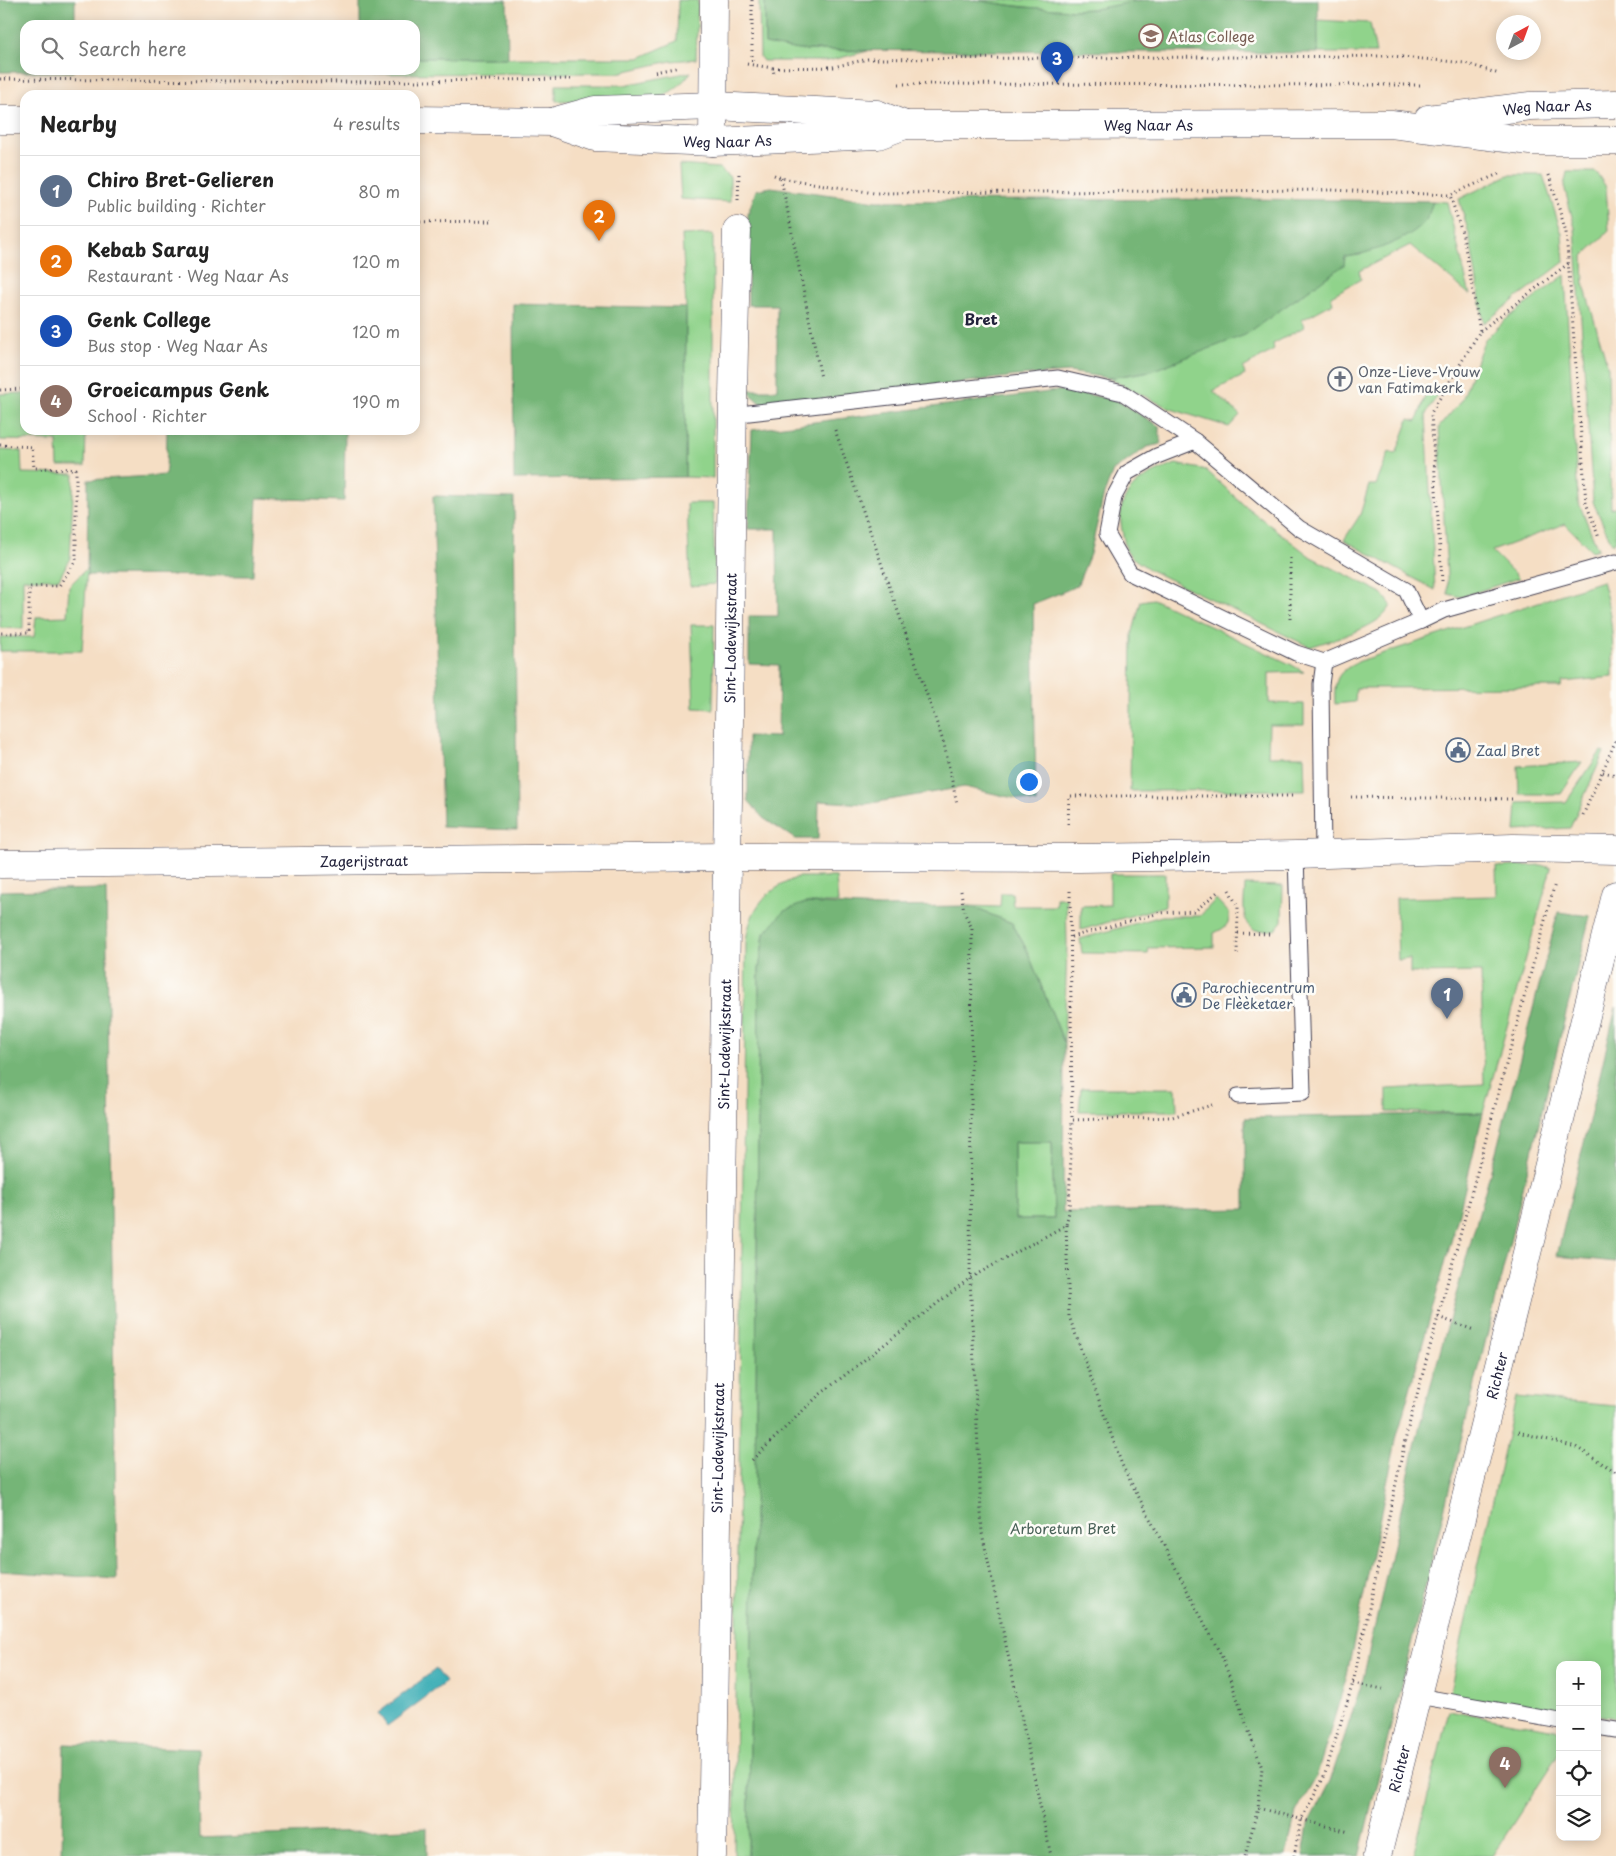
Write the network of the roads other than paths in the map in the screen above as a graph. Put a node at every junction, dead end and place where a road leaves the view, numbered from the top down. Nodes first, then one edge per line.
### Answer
1 (714, 0) edge
2 (1616, 104) edge
3 (714, 106) junction
4 (0, 120) edge
5 (20, 120) edge
6 (420, 120) edge
7 (552, 122) junction
8 (1390, 124) junction
9 (905, 125) junction
10 (1616, 141) edge
11 (713, 142) junction
12 (737, 231) road end
13 (731, 415) junction
14 (1195, 441) junction
15 (1613, 563) edge
16 (1421, 621) junction
17 (1324, 662) junction
18 (1616, 850) edge
19 (1323, 854) junction
20 (1296, 855) junction
21 (728, 857) junction
22 (0, 864) edge
23 (1616, 895) edge
24 (1238, 1096) road end
25 (1418, 1696) junction
26 (1556, 1720) edge
27 (1601, 1728) edge
28 (1616, 1730) edge
29 (712, 1856) edge
30 (1377, 1856) edge

1 - 3 street
2 - 8 street, Weg Naar As
3 - 7 street, Weg Naar As
3 - 9 street, Weg Naar As
3 - 11 street
4 - 5 street
6 - 7 street, Weg Naar As
7 - 11 street, Weg Naar As
8 - 9 street, Weg Naar As
8 - 10 street, Weg Naar As
9 - 11 street, Weg Naar As
12 - 13 street, Sint-Lodewijkstraat
13 - 14 lane
13 - 21 street, Sint-Lodewijkstraat
14 - 16 lane
14 - 17 lane
15 - 16 lane
16 - 17 lane
17 - 19 lane
18 - 19 street, Piehpelplein
19 - 20 street, Piehpelplein
20 - 21 street, Piehpelplein
20 - 24 lane
21 - 22 street, Zagerijstraat
21 - 29 street, Sint-Lodewijkstraat
23 - 25 street, Richter
25 - 26 lane
25 - 30 street, Richter
27 - 28 lane

